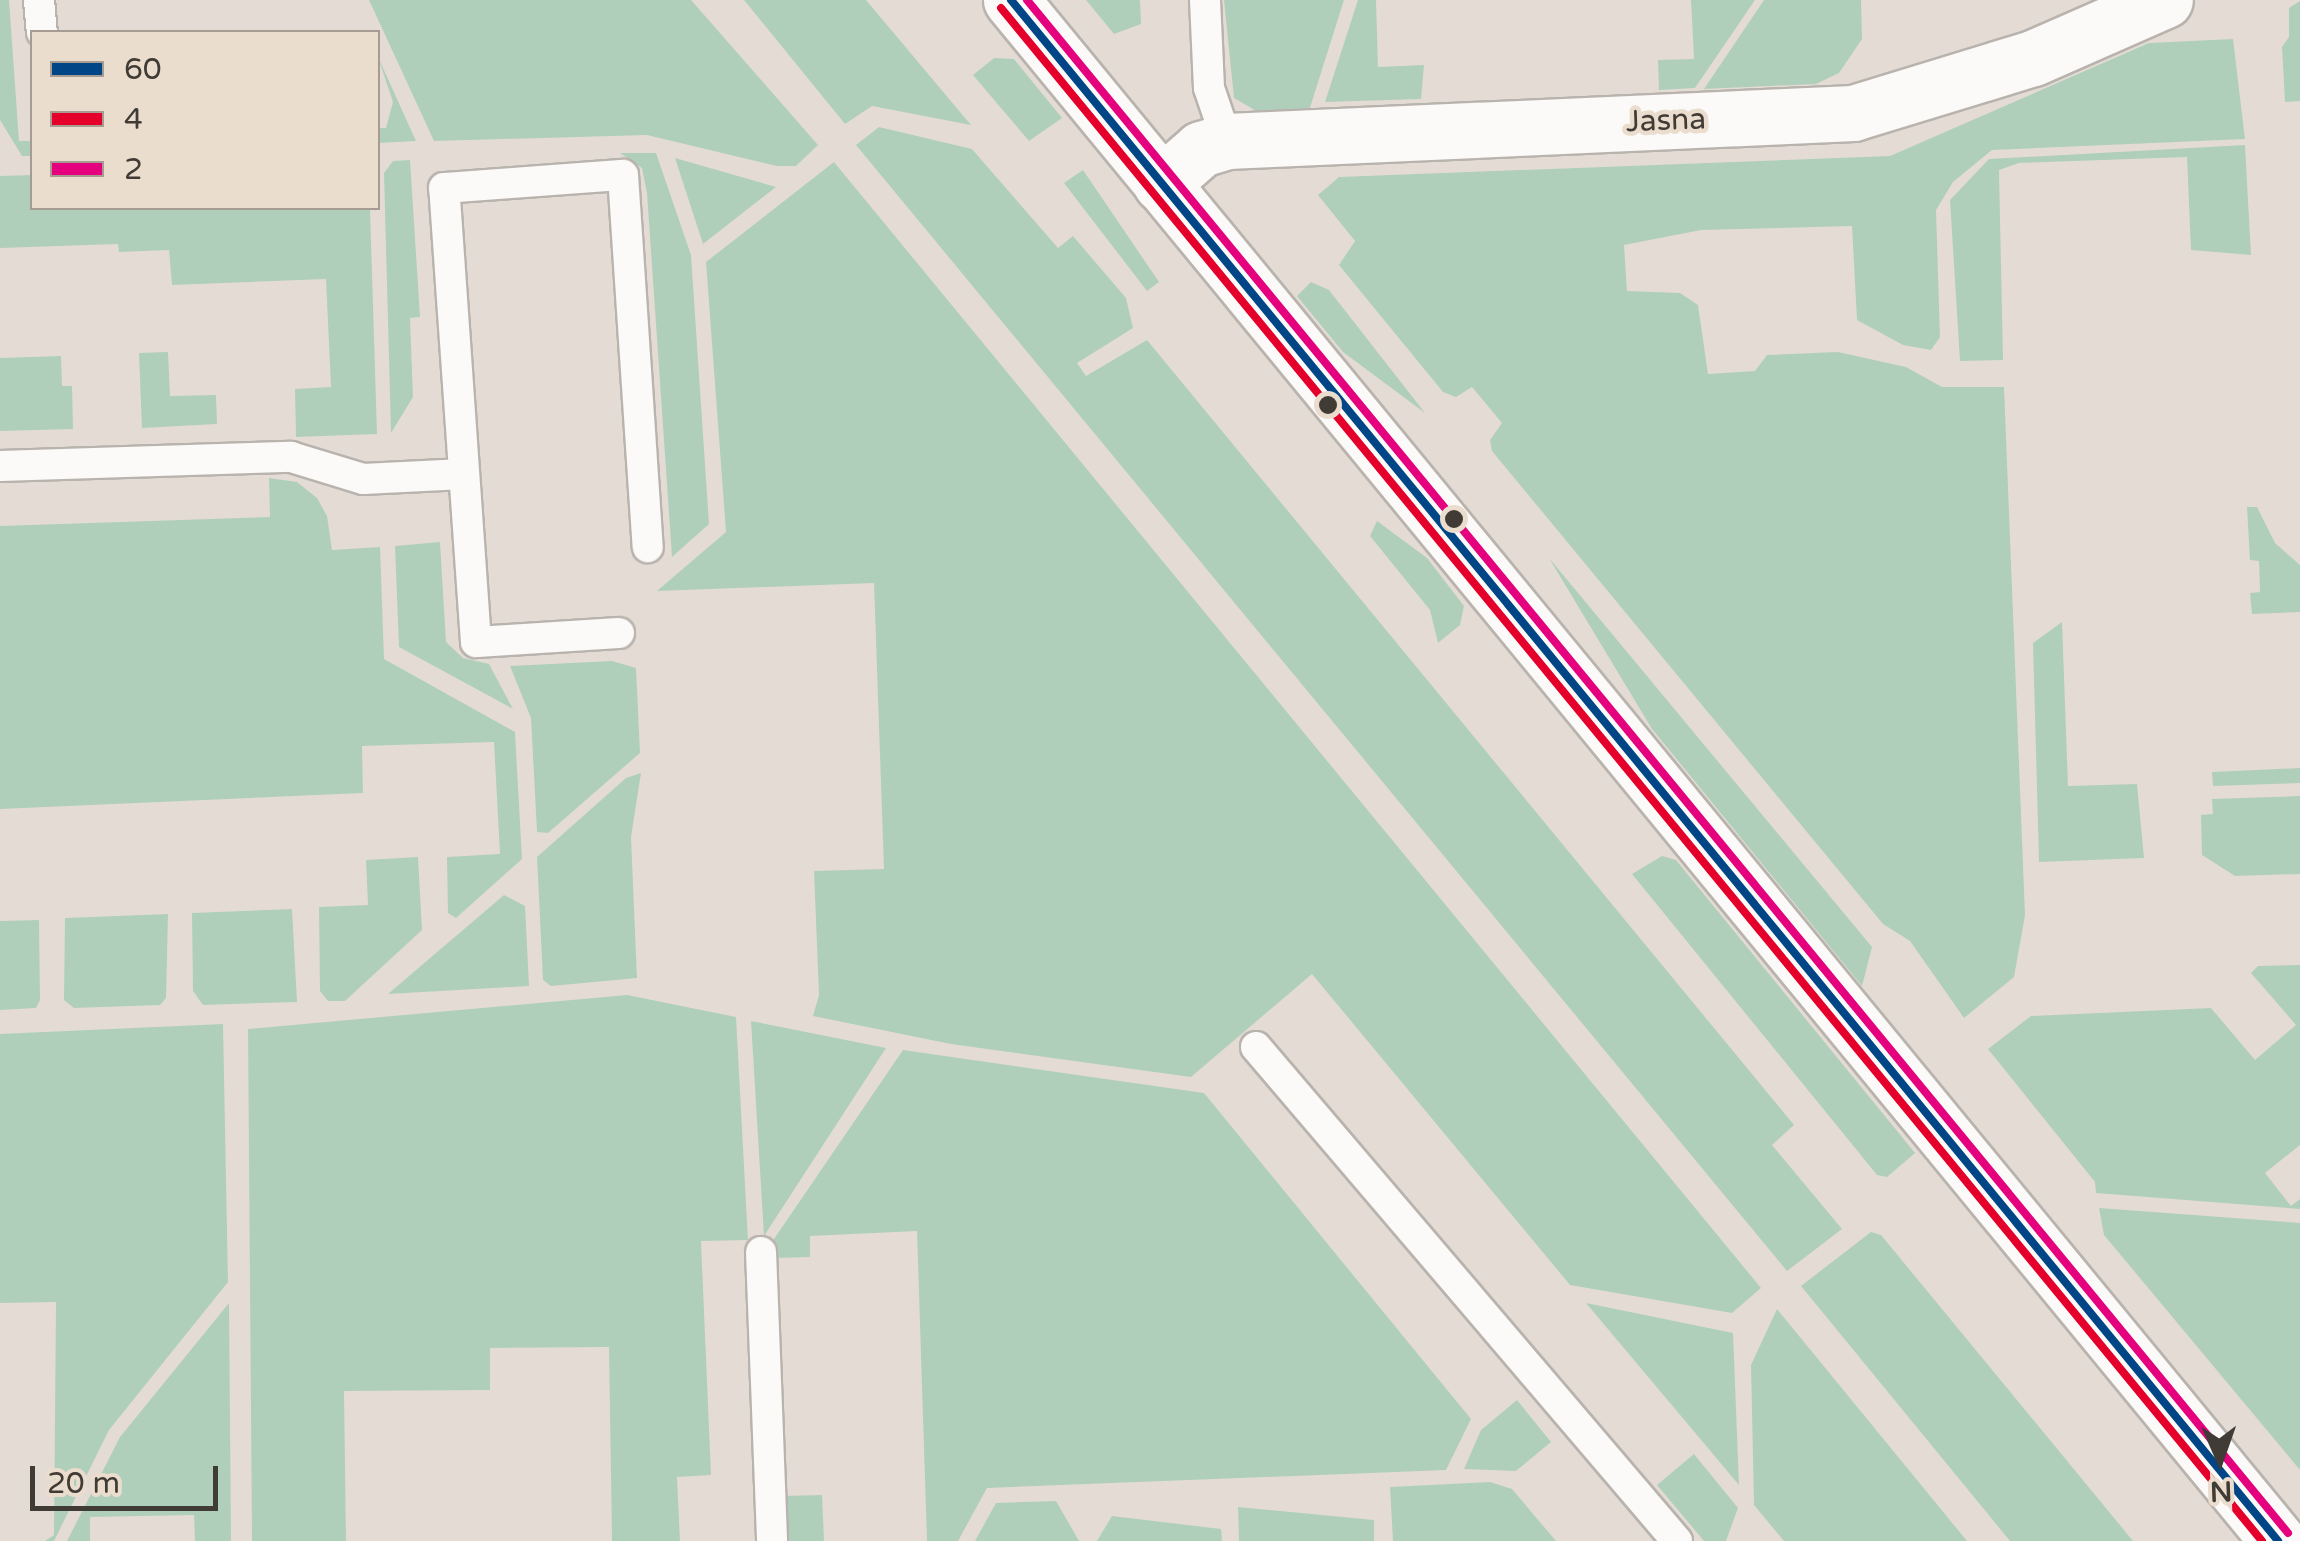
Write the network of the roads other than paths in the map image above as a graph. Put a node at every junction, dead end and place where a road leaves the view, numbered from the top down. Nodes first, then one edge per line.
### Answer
1 (39, 0) edge
2 (1011, 0) edge
3 (1205, 0) edge
4 (2165, 0) edge
5 (42, 30) edge
6 (1226, 141) junction
7 (1161, 184) junction
8 (0, 466) edge
9 (464, 474) junction
10 (648, 546) dead end
11 (618, 633) dead end
12 (1256, 1047) dead end
13 (761, 1252) dead end
14 (772, 1541) edge
15 (1677, 1541) edge
16 (2278, 1541) edge

1 - 5 lane
2 - 7 street
3 - 6 lane
4 - 6 street, Jasna
6 - 7 street, Jasna
7 - 16 street
8 - 9 lane
9 - 10 lane
9 - 11 lane
12 - 15 lane
13 - 14 lane

